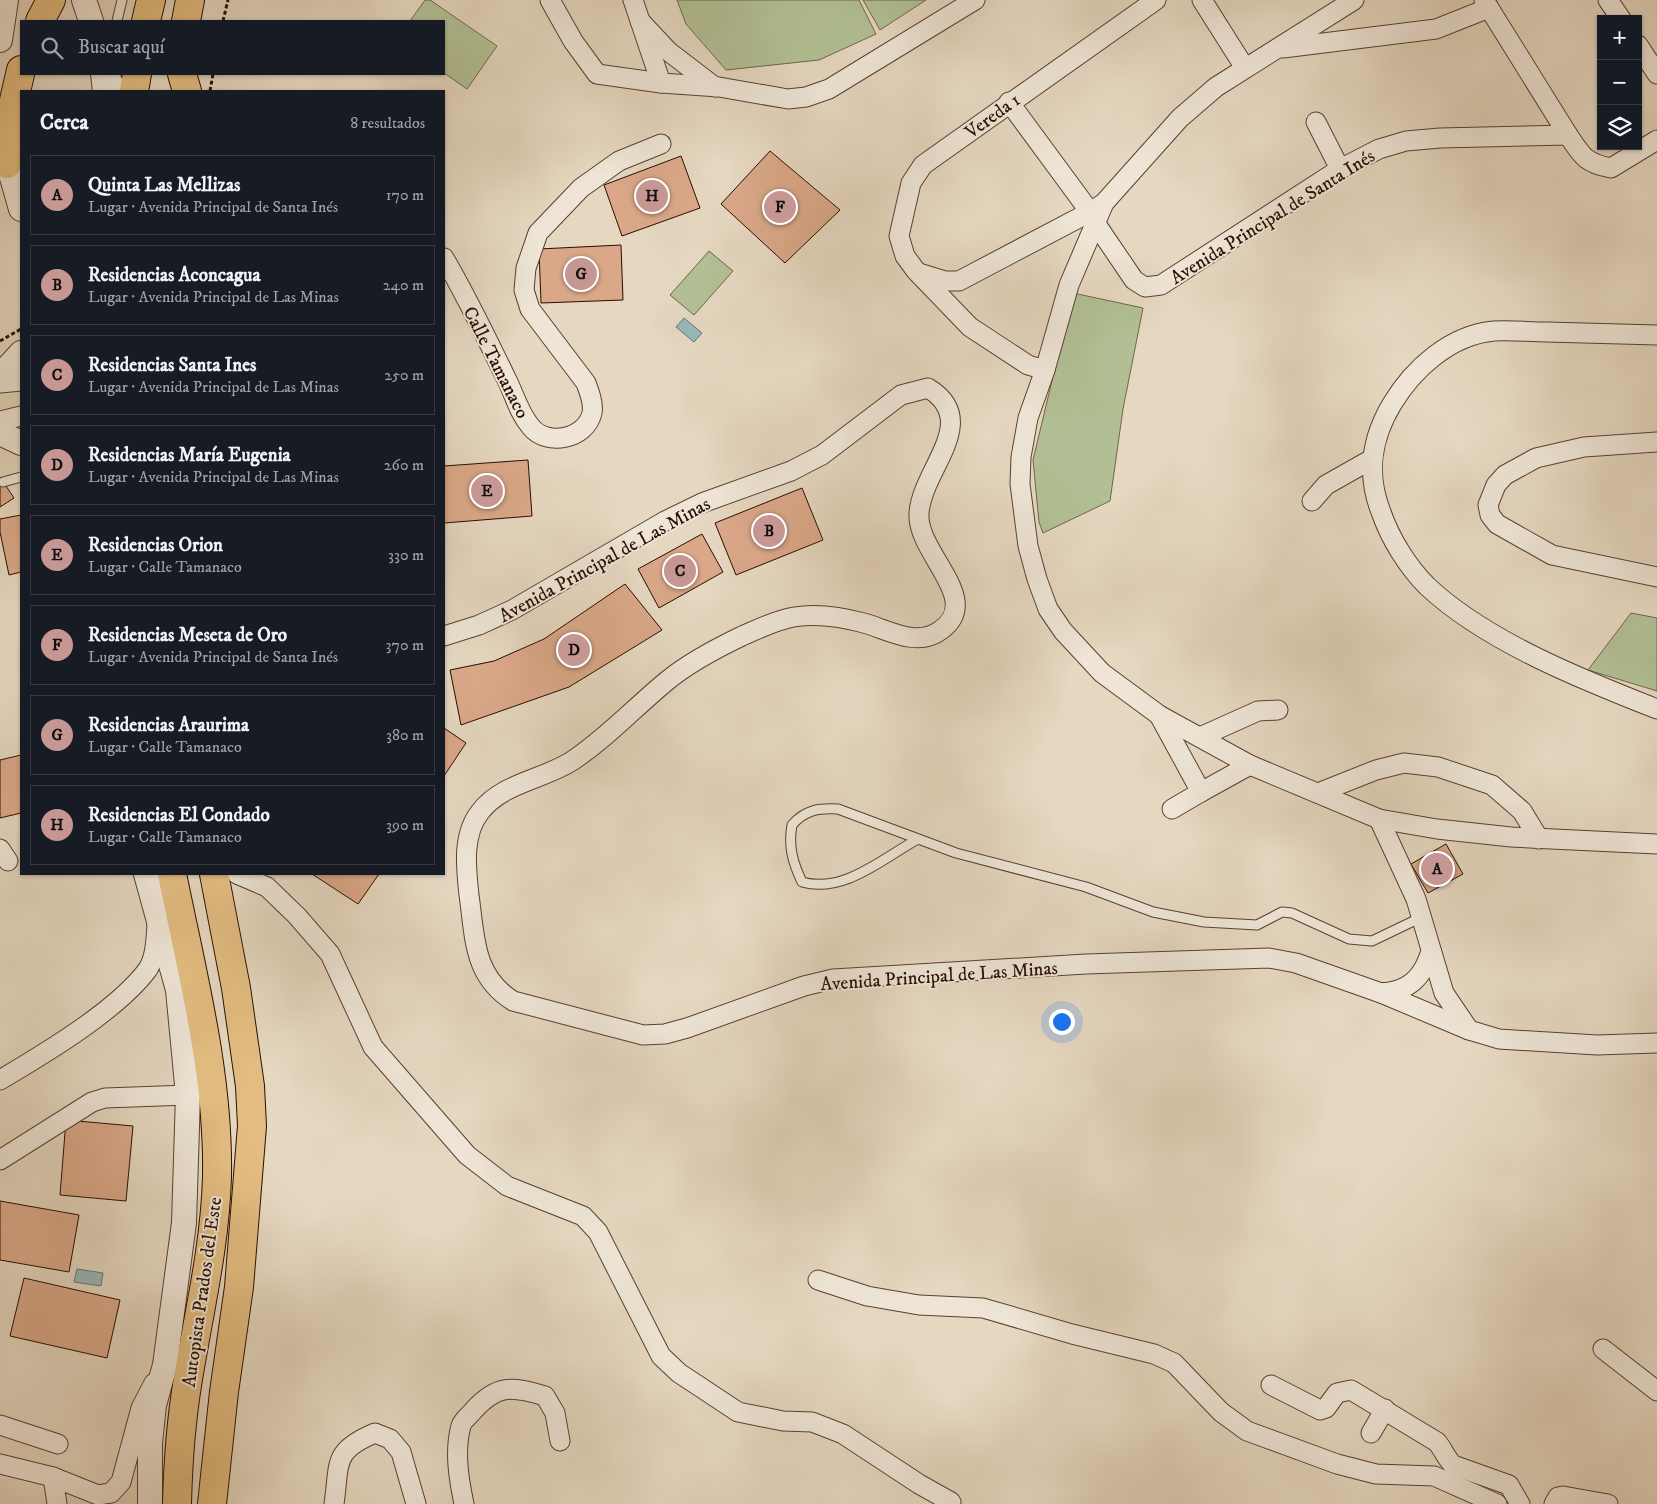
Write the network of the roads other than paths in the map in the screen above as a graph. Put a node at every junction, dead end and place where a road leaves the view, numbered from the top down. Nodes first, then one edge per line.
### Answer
1 (6, 0) edge
2 (51, 0) edge
3 (66, 0) edge
4 (84, 0) edge
5 (122, 0) edge
6 (151, 0) edge
7 (190, 0) edge
8 (550, 0) edge
9 (633, 0) edge
10 (975, 0) edge
11 (1156, 0) edge
12 (1202, 0) edge
13 (1354, 0) edge
14 (1608, 0) edge
15 (1486, 4) edge
16 (1618, 15) edge
17 (41, 20) edge
18 (56, 20) edge
19 (91, 20) edge
20 (117, 20) edge
21 (146, 20) edge
22 (186, 20) edge
23 (640, 21) junction
24 (0, 40) edge
25 (1279, 48) junction
26 (1642, 51) edge
27 (1245, 68) junction
28 (20, 74) edge
29 (1657, 74) edge
30 (35, 75) edge
31 (103, 75) edge
32 (115, 75) edge
33 (137, 75) edge
34 (176, 75) edge
35 (182, 75) edge
36 (661, 84) junction
37 (715, 87) junction
38 (31, 90) edge
39 (104, 90) edge
40 (122, 90) edge
41 (134, 90) edge
42 (172, 90) edge
43 (187, 90) edge
44 (1009, 102) junction
45 (1316, 122) dead end
46 (0, 129) edge
47 (1568, 135) junction
48 (1657, 140) edge
49 (661, 144) dead end
50 (7, 164) junction
51 (1340, 170) junction
52 (20, 206) edge
53 (1097, 213) junction
54 (445, 260) edge
55 (916, 271) junction
56 (1657, 335) edge
57 (20, 354) edge
58 (1045, 370) junction
59 (0, 376) edge
60 (20, 381) edge
61 (0, 383) edge
62 (20, 416) edge
63 (0, 422) edge
64 (0, 433) edge
65 (1657, 442) edge
66 (20, 443) edge
67 (1372, 459) junction
68 (20, 477) edge
69 (4, 482) dead end
70 (1312, 500) dead end
71 (1657, 577) edge
72 (445, 636) edge
73 (1657, 709) edge
74 (1278, 710) dead end
75 (1159, 715) junction
76 (1200, 737) junction
77 (1250, 765) junction
78 (1201, 792) junction
79 (1318, 793) junction
80 (1172, 809) dead end
81 (1379, 819) junction
82 (918, 839) junction
83 (1539, 840) junction
84 (1657, 844) edge
85 (146, 875) edge
86 (172, 875) edge
87 (214, 875) edge
88 (239, 875) edge
89 (1422, 917) junction
90 (158, 920) junction
91 (1431, 950) junction
92 (130, 988) junction
93 (178, 990) junction
94 (1381, 993) junction
95 (1469, 1030) junction
96 (1657, 1043) edge
97 (0, 1080) edge
98 (188, 1095) junction
99 (0, 1160) edge
100 (818, 1280) dead end
101 (1603, 1349) dead end
102 (165, 1365) junction
103 (1271, 1385) dead end
104 (1657, 1391) edge
105 (1385, 1410) junction
106 (0, 1425) edge
107 (1371, 1433) dead end
108 (560, 1441) dead end
109 (58, 1444) dead end
110 (0, 1464) edge
111 (54, 1477) junction
112 (951, 1502) dead end
113 (57, 1504) edge
114 (150, 1504) edge
115 (177, 1504) edge
116 (212, 1504) edge
117 (334, 1504) edge
118 (416, 1504) edge
119 (464, 1504) edge
120 (1497, 1504) edge
121 (1520, 1504) edge
122 (1554, 1504) edge
123 (1608, 1504) edge

1 - 24 street
2 - 17 highway
3 - 18 highway
4 - 19 street
5 - 20 lane
6 - 21 highway
7 - 22 highway
8 - 36 street
9 - 23 street
10 - 37 street
11 - 44 street, Vereda 1
12 - 27 street
13 - 25 street
14 - 16 street
15 - 25 street
15 - 47 street
23 - 36 street
23 - 37 street
25 - 27 street
26 - 29 street
27 - 53 street
28 - 50 highway
30 - 38 highway
31 - 39 street
32 - 40 lane
33 - 41 highway
34 - 42 highway
35 - 43 highway
36 - 37 street
44 - 53 street, Avenida Principal de Santa Inés
44 - 55 street, Vereda 1
45 - 51 street
46 - 50 street
47 - 48 street
47 - 51 street, Avenida Principal de Santa Inés
49 - 54 street, Calle Tamanaco
50 - 52 street
51 - 53 street, Avenida Principal de Santa Inés
53 - 55 street
53 - 58 street
55 - 58 street, Vereda 1
56 - 67 street
57 - 59 street
58 - 75 street
60 - 61 street
62 - 63 street
64 - 66 street
65 - 71 street
67 - 70 street
67 - 73 street
68 - 69 lane
72 - 94 street, Avenida Principal de Las Minas
74 - 76 street
75 - 76 street
75 - 78 street
76 - 77 street
77 - 78 street
77 - 79 street
78 - 80 street
79 - 81 street
79 - 83 street
81 - 83 street
81 - 89 street
82 - 82 lane
82 - 89 lane
83 - 84 street
85 - 90 street
86 - 115 highway, Autopista Prados del Este
87 - 116 highway, Autopista Prados del Este
88 - 112 street
89 - 91 street
90 - 92 street
90 - 93 street
91 - 94 street
91 - 95 street
92 - 93 street
92 - 97 street
93 - 98 street
94 - 95 street, Avenida Principal de Las Minas
95 - 96 street, Avenida Principal de Las Minas
98 - 99 street
98 - 102 street
100 - 120 street
101 - 104 street
102 - 111 street
102 - 114 street
103 - 105 street
105 - 107 street
105 - 121 street
106 - 109 street
108 - 119 street
110 - 111 street
111 - 113 street
117 - 118 street
122 - 123 street

